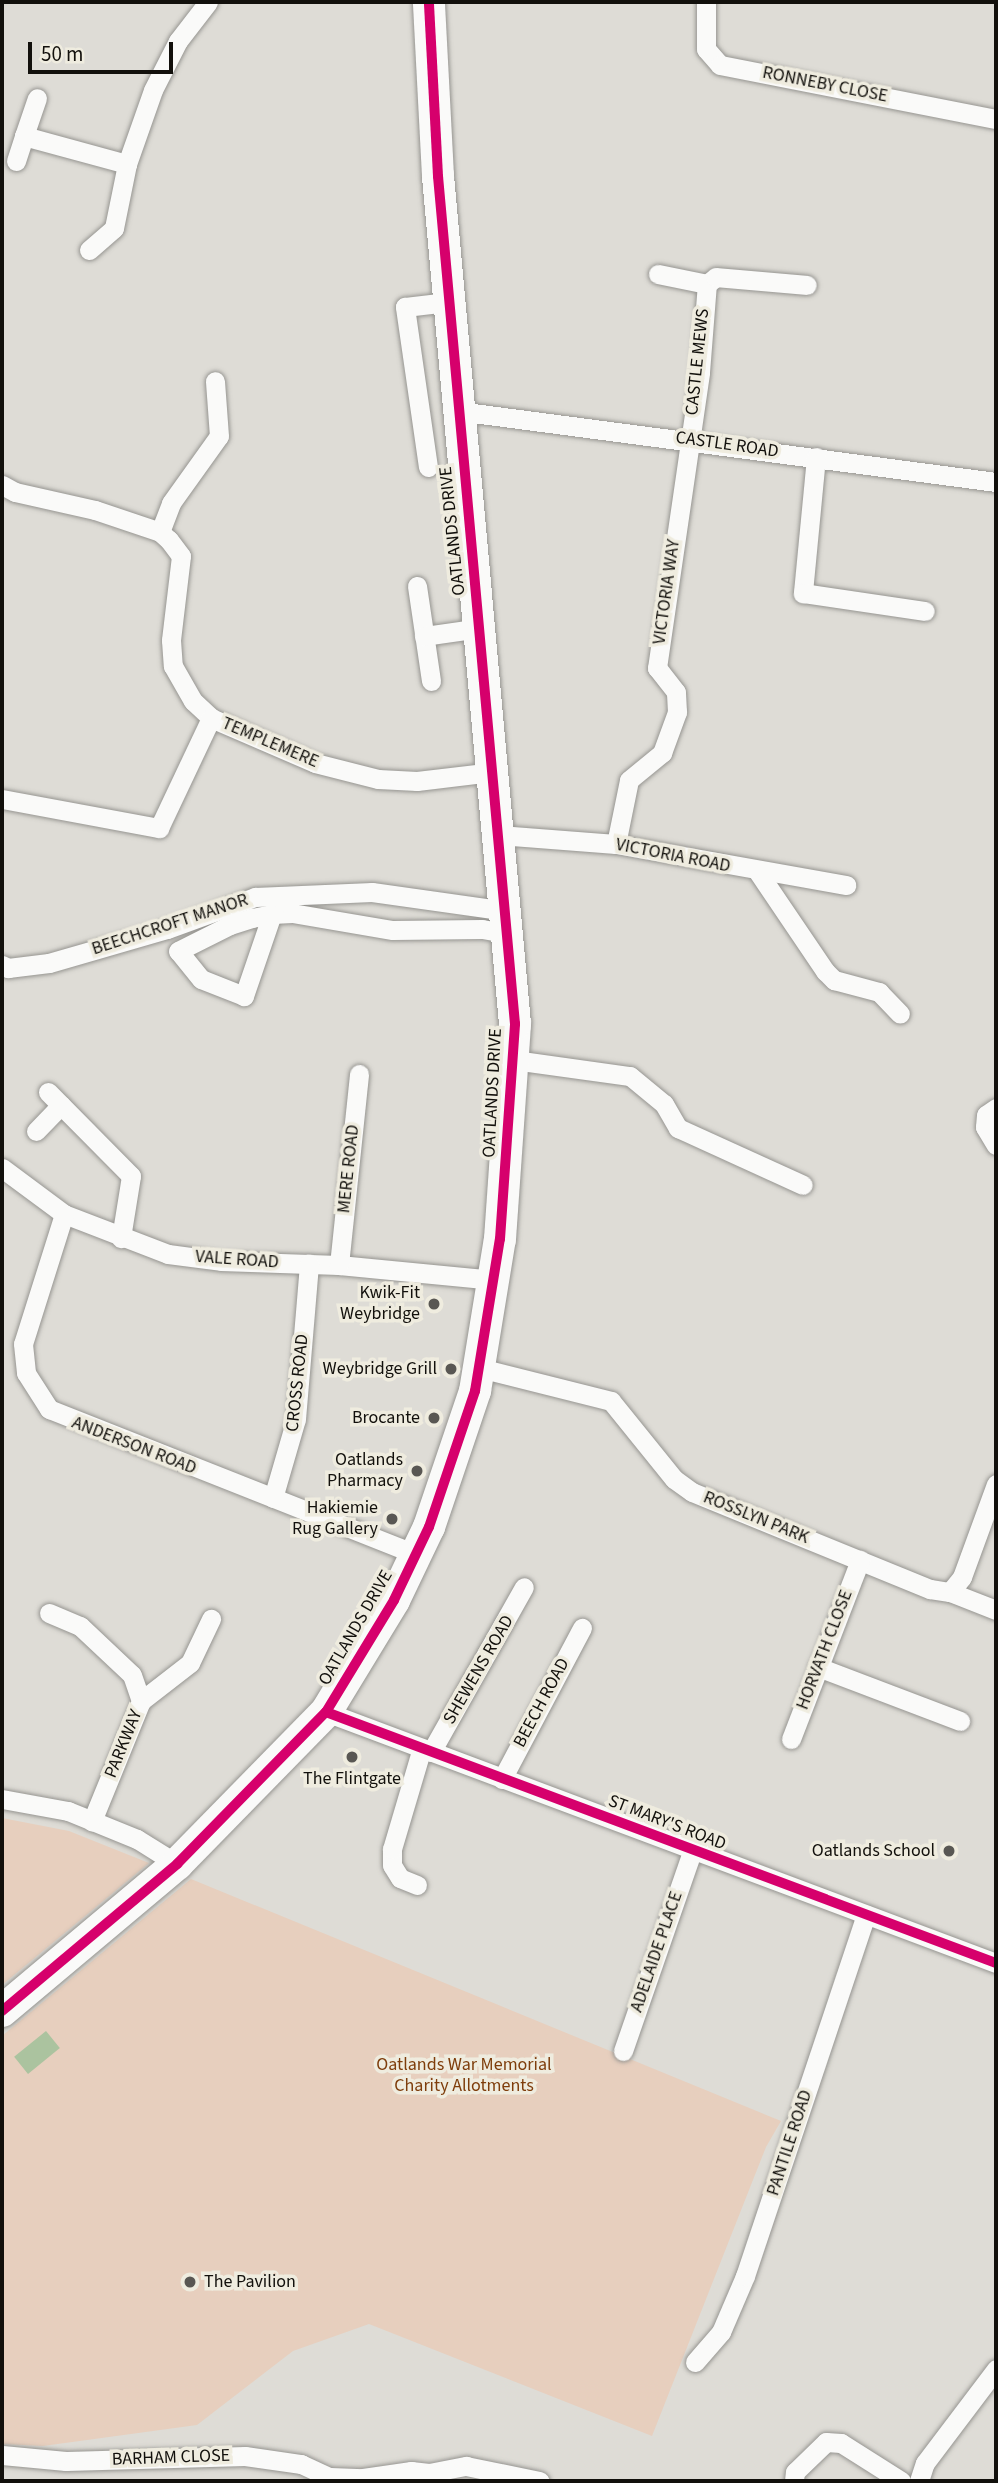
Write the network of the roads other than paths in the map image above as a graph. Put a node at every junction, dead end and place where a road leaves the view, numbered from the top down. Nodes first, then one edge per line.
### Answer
1 (429, 2) edge
2 (706, 2) edge
3 (204, 3) edge
4 (37, 98) dead end
5 (996, 119) edge
6 (24, 136) junction
7 (16, 161) dead end
8 (127, 164) junction
9 (89, 250) dead end
10 (659, 274) dead end
11 (707, 284) junction
12 (807, 285) dead end
13 (448, 302) junction
14 (215, 381) dead end
15 (458, 411) junction
16 (688, 439) junction
17 (816, 457) junction
18 (428, 467) dead end
19 (996, 482) edge
20 (2, 485) edge
21 (160, 532) junction
22 (417, 586) dead end
23 (925, 611) dead end
24 (480, 628) junction
25 (424, 636) junction
26 (431, 681) dead end
27 (211, 718) junction
28 (493, 772) junction
29 (2, 800) edge
30 (499, 835) junction
31 (616, 844) junction
32 (758, 872) junction
33 (846, 885) dead end
34 (272, 914) junction
35 (508, 923) junction
36 (2, 965) edge
37 (900, 1014) dead end
38 (514, 1060) junction
39 (359, 1074) dead end
40 (996, 1108) edge
41 (36, 1131) dead end
42 (996, 1146) edge
43 (2, 1168) edge
44 (803, 1185) dead end
45 (64, 1214) junction
46 (121, 1238) junction
47 (309, 1264) junction
48 (339, 1265) junction
49 (494, 1280) junction
50 (480, 1368) junction
51 (996, 1484) edge
52 (273, 1498) junction
53 (416, 1554) junction
54 (860, 1560) junction
55 (524, 1587) dead end
56 (950, 1592) junction
57 (996, 1610) edge
58 (49, 1613) dead end
59 (211, 1619) dead end
60 (582, 1628) dead end
61 (818, 1667) junction
62 (141, 1701) junction
63 (327, 1712) junction
64 (960, 1721) dead end
65 (791, 1739) dead end
66 (426, 1750) junction
67 (502, 1779) junction
68 (2, 1799) edge
69 (92, 1821) junction
70 (692, 1852) junction
71 (177, 1864) junction
72 (417, 1885) dead end
73 (866, 1915) junction
74 (996, 1962) edge
75 (2, 2011) edge
76 (623, 2051) dead end
77 (695, 2362) dead end
78 (996, 2370) edge
79 (2, 2455) edge
80 (431, 2477) edge
81 (333, 2479) edge
82 (540, 2481) edge
83 (794, 2481) edge
84 (901, 2481) edge
85 (919, 2481) edge

1 - 13 main road, OATLANDS DRIVE
2 - 5 street, RONNEBY CLOSE
3 - 8 street
4 - 6 street
6 - 7 street
6 - 8 street
8 - 9 street
10 - 11 street, CASTLE MEWS
11 - 12 street, CASTLE MEWS
11 - 16 street, CASTLE MEWS
13 - 15 main road, OATLANDS DRIVE
13 - 18 street
14 - 21 street
15 - 16 street, CASTLE ROAD
15 - 24 main road, OATLANDS DRIVE
16 - 17 street, CASTLE ROAD
16 - 31 street, VICTORIA WAY
17 - 19 street, CASTLE ROAD
17 - 23 street
20 - 21 street
21 - 27 street, TEMPLEMERE
22 - 25 street
24 - 25 street
24 - 28 main road, OATLANDS DRIVE
25 - 26 street
27 - 28 street, TEMPLEMERE
27 - 29 street
28 - 30 main road, OATLANDS DRIVE
30 - 31 street, VICTORIA ROAD
30 - 35 main road, OATLANDS DRIVE
31 - 32 street, VICTORIA ROAD
32 - 33 street, VICTORIA ROAD
32 - 37 street
34 - 34 street
34 - 35 street
35 - 36 street, BEECHCROFT MANOR
35 - 38 main road, OATLANDS DRIVE
38 - 44 street
38 - 49 main road, OATLANDS DRIVE
39 - 48 street, MERE ROAD
40 - 42 street
41 - 46 street
43 - 45 street, VALE ROAD
45 - 46 street, VALE ROAD
45 - 52 street, ANDERSON ROAD
46 - 47 street, VALE ROAD
47 - 48 street, VALE ROAD
47 - 52 street, CROSS ROAD
48 - 49 street, VALE ROAD
49 - 50 main road, OATLANDS DRIVE
50 - 53 main road, OATLANDS DRIVE
50 - 54 street, ROSSLYN PARK
51 - 56 street
52 - 53 street, ANDERSON ROAD
53 - 63 main road, OATLANDS DRIVE
54 - 56 street, ROSSLYN PARK
54 - 61 street, HORVATH CLOSE
55 - 66 street, SHEWENS ROAD
56 - 57 street, ROSSLYN PARK
58 - 62 street, PARKWAY
59 - 62 street
60 - 67 street, BEECH ROAD
61 - 64 street
61 - 65 street, HORVATH CLOSE
62 - 69 street, PARKWAY
63 - 66 street, ST MARY'S ROAD
63 - 71 main road, OATLANDS DRIVE
66 - 67 street, ST MARY'S ROAD
66 - 72 street, SHEWENS ROAD
67 - 70 street, ST MARY'S ROAD
68 - 69 street
69 - 71 street
70 - 73 street, ST MARY'S ROAD
70 - 76 street, ADELAIDE PLACE
71 - 75 main road, OATLANDS DRIVE
73 - 74 street, ST MARY'S ROAD
73 - 77 street, PANTILE ROAD
78 - 85 street
79 - 81 street, BARHAM CLOSE
80 - 81 street
80 - 82 street
83 - 84 street

